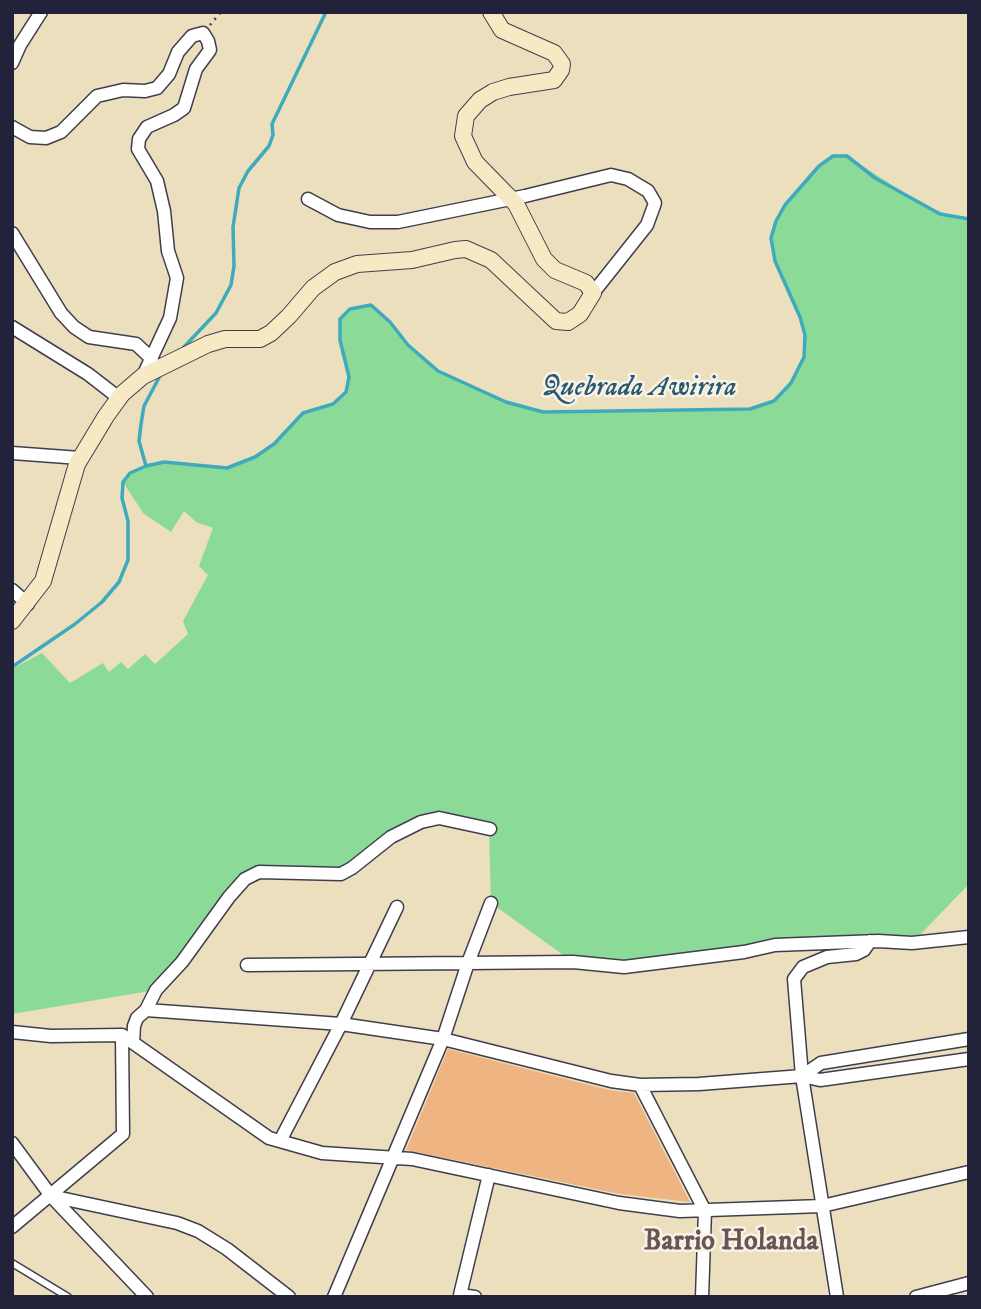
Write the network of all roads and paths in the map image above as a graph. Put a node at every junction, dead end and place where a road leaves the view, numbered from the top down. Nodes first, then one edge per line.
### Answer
1 (220, 12) edge
2 (491, 12) edge
3 (39, 13) edge
4 (203, 33) junction
5 (12, 63) edge
6 (12, 127) edge
7 (308, 199) dead end
8 (510, 199) junction
9 (12, 233) edge
10 (593, 293) junction
11 (12, 327) edge
12 (152, 359) junction
13 (143, 376) junction
14 (119, 398) junction
15 (12, 453) edge
16 (80, 458) junction
17 (12, 590) edge
18 (28, 604) junction
19 (12, 621) edge
20 (490, 829) dead end
21 (491, 903) dead end
22 (397, 907) dead end
23 (969, 937) edge
24 (870, 941) junction
25 (468, 963) junction
26 (370, 964) junction
27 (247, 965) dead end
28 (146, 1010) junction
29 (341, 1024) junction
30 (12, 1032) edge
31 (122, 1035) junction
32 (443, 1039) junction
33 (969, 1039) edge
34 (133, 1043) junction
35 (969, 1059) edge
36 (802, 1076) junction
37 (639, 1085) junction
38 (280, 1141) junction
39 (12, 1143) edge
40 (394, 1157) junction
41 (969, 1172) edge
42 (489, 1175) junction
43 (51, 1196) junction
44 (822, 1206) junction
45 (705, 1211) junction
46 (12, 1227) edge
47 (12, 1262) edge
48 (969, 1283) edge
49 (68, 1297) edge
50 (147, 1297) edge
51 (289, 1297) edge
52 (334, 1297) edge
53 (475, 1297) edge
54 (702, 1297) edge
55 (837, 1297) edge
56 (916, 1297) edge

1 - 4 path
2 - 8 street
3 - 5 street
4 - 6 street
4 - 12 street
7 - 8 street
8 - 10 street
8 - 10 street
9 - 12 street
10 - 13 street
11 - 14 street
12 - 13 street
13 - 14 street
14 - 16 street
15 - 16 street
16 - 18 street
17 - 18 street
18 - 19 street
20 - 28 street
21 - 25 street
22 - 26 street
23 - 24 street
24 - 25 street
24 - 36 street
25 - 26 street
25 - 32 street
26 - 27 street
26 - 29 street
28 - 29 street
28 - 34 street
29 - 32 street
29 - 38 street
30 - 31 street
31 - 34 street
31 - 43 street
32 - 37 street
32 - 40 street
33 - 36 street
34 - 38 street
35 - 36 street
36 - 37 street
36 - 44 street
37 - 45 street
38 - 40 street
39 - 43 street
40 - 42 street
40 - 52 street
41 - 44 street
42 - 45 street
42 - 53 street
43 - 46 street
43 - 50 street
43 - 51 street
44 - 45 street
44 - 55 street
45 - 54 street
47 - 49 lane
48 - 56 street

